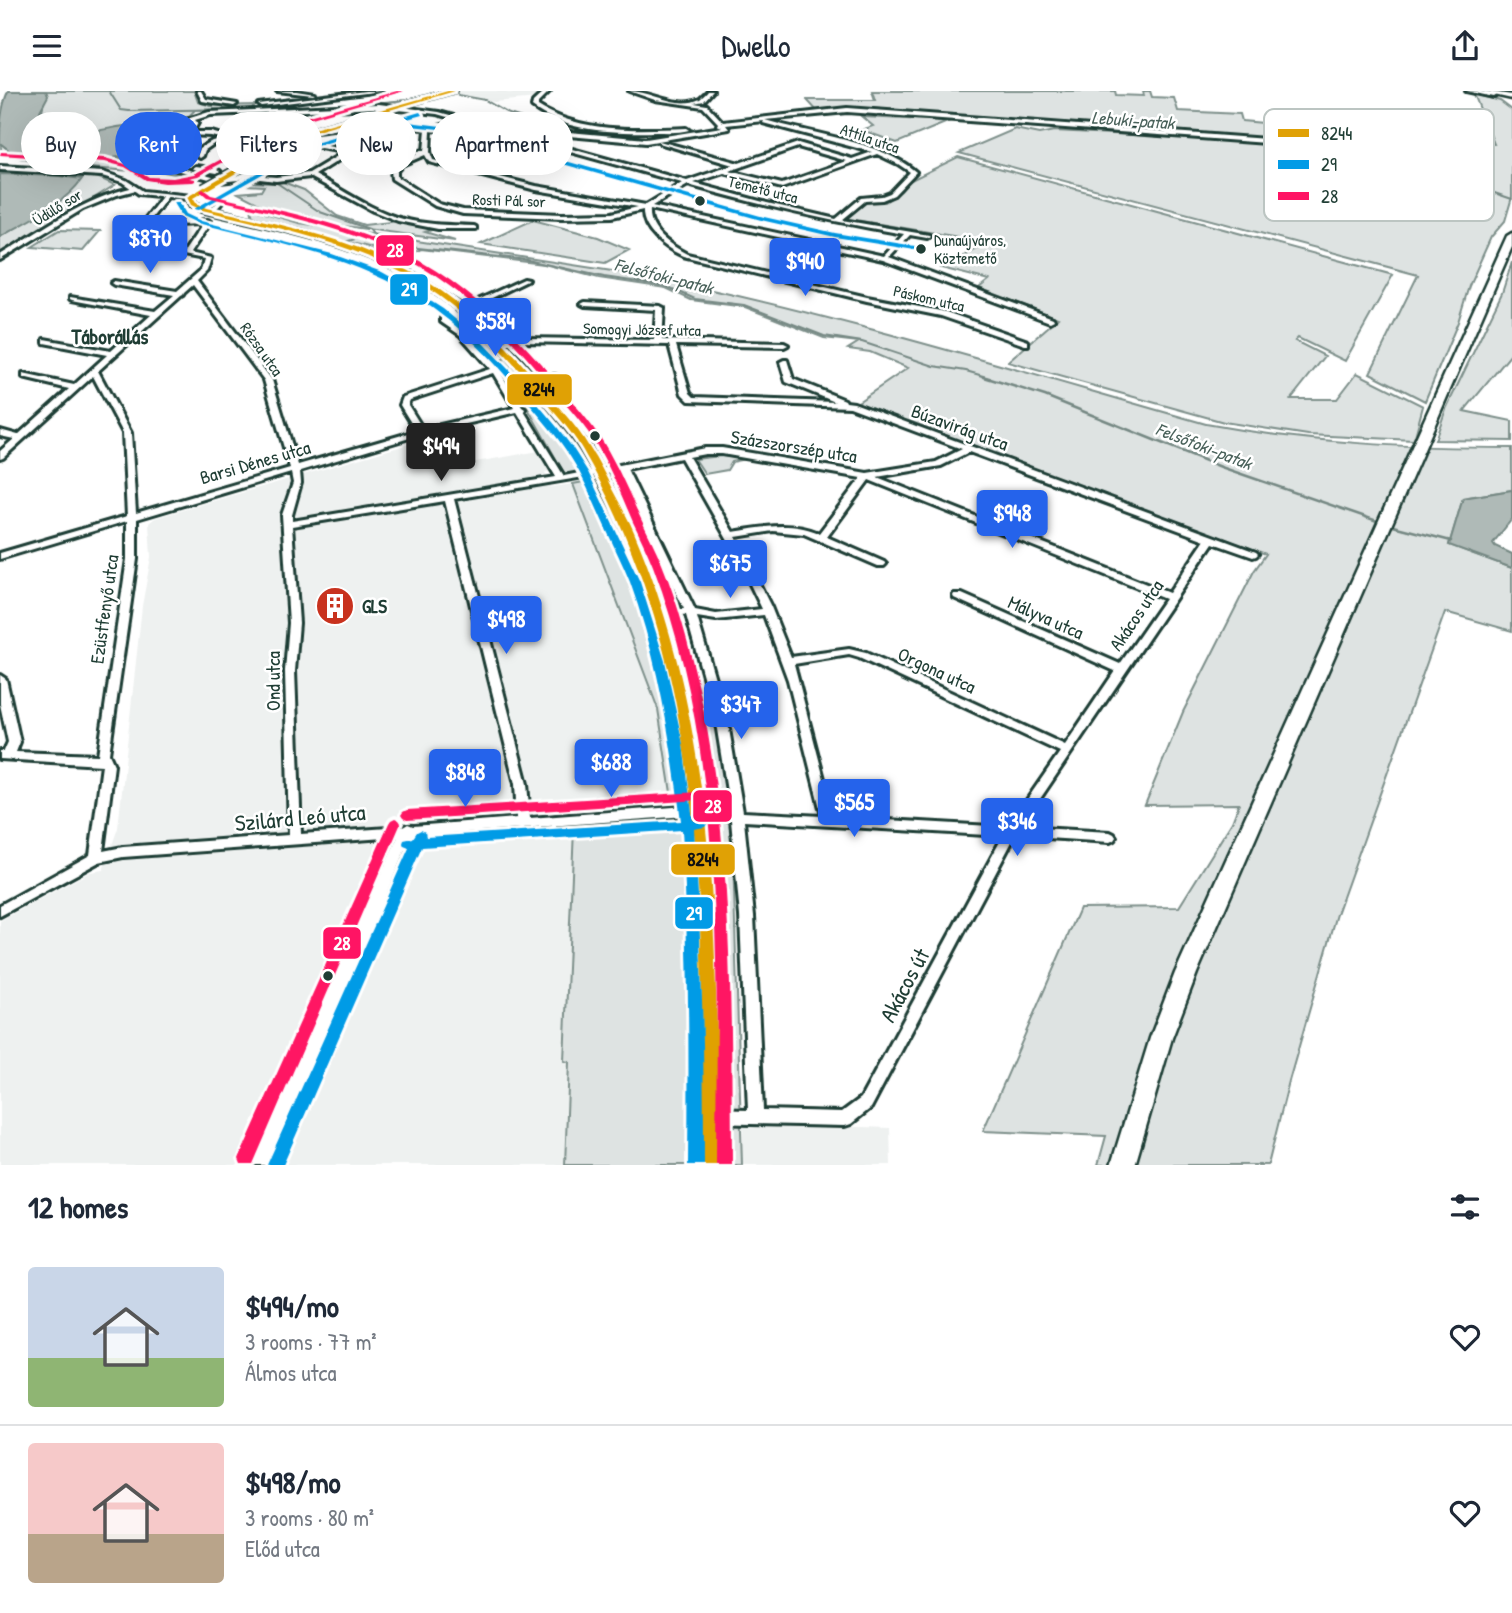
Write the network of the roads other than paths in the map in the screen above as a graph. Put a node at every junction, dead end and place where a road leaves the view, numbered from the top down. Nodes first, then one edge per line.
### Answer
1 (199, 91) edge
2 (279, 91) edge
3 (380, 91) edge
4 (453, 91) edge
5 (548, 91) edge
6 (631, 91) edge
7 (711, 91) edge
8 (1469, 91) edge
9 (340, 93) edge
10 (211, 94) dead end
11 (1494, 94) edge
12 (1512, 97) edge
13 (680, 103) junction
14 (223, 104) junction
15 (1512, 105) edge
16 (259, 107) junction
17 (392, 108) junction
18 (435, 112) edge
19 (202, 116) edge
20 (765, 122) junction
21 (322, 126) edge
22 (722, 126) junction
23 (417, 127) edge
24 (431, 128) joint
25 (1016, 128) dead end
26 (573, 134) edge
27 (656, 141) junction
28 (1264, 141) edge
29 (216, 143) edge
30 (205, 146) junction
31 (216, 146) edge
32 (322, 147) dead end
33 (336, 150) edge
34 (202, 152) edge
35 (417, 152) edge
36 (427, 152) junction
37 (573, 152) edge
38 (875, 153) junction
39 (417, 156) edge
40 (850, 160) junction
41 (738, 165) junction
42 (202, 167) edge
43 (0, 168) edge
44 (724, 171) junction
45 (202, 174) edge
46 (205, 175) junction
47 (225, 175) edge
48 (242, 175) edge
49 (250, 175) edge
50 (311, 175) joint
51 (395, 175) edge
52 (685, 184) junction
53 (202, 188) junction
54 (134, 189) junction
55 (180, 194) junction
56 (167, 195) junction
57 (191, 195) junction
58 (224, 195) dead end
59 (648, 207) junction
60 (208, 211) junction
61 (837, 221) junction
62 (145, 224) junction
63 (474, 228) dead end
64 (909, 233) junction
65 (927, 236) dead end
66 (1512, 236) edge
67 (186, 254) junction
68 (0, 258) edge
69 (885, 258) junction
70 (526, 280) dead end
71 (114, 282) dead end
72 (194, 282) junction
73 (180, 294) junction
74 (72, 298) dead end
75 (585, 304) dead end
76 (460, 310) junction
77 (158, 314) junction
78 (444, 320) dead end
79 (1051, 320) dead end
80 (47, 341) dead end
81 (500, 343) junction
82 (658, 343) junction
83 (1025, 343) dead end
84 (672, 344) junction
85 (784, 345) dead end
86 (113, 354) junction
87 (784, 362) dead end
88 (94, 370) junction
89 (495, 370) junction
90 (26, 376) dead end
91 (552, 377) dead end
92 (536, 381) junction
93 (76, 388) junction
94 (851, 405) junction
95 (521, 409) junction
96 (421, 432) junction
97 (0, 433) edge
98 (19, 438) junction
99 (968, 449) junction
100 (0, 456) edge
101 (684, 456) junction
102 (622, 468) junction
103 (295, 469) junction
104 (601, 472) junction
105 (867, 476) junction
106 (561, 478) junction
107 (449, 497) junction
108 (132, 516) junction
109 (288, 524) junction
110 (732, 535) junction
111 (822, 536) junction
112 (1210, 539) junction
113 (1254, 554) dead end
114 (0, 556) edge
115 (881, 564) dead end
116 (958, 596) dead end
117 (1170, 597) junction
118 (768, 611) junction
119 (660, 613) junction
120 (691, 613) junction
121 (787, 661) junction
122 (1121, 669) junction
123 (0, 678) edge
124 (1066, 750) junction
125 (4, 755) edge
126 (104, 760) junction
127 (700, 810) junction
128 (737, 816) junction
129 (829, 820) junction
130 (524, 822) junction
131 (408, 829) junction
132 (1012, 831) junction
133 (1110, 837) dead end
134 (295, 838) junction
135 (96, 858) junction
136 (0, 911) edge
137 (710, 1116) junction
138 (756, 1117) junction
139 (260, 1165) edge
140 (710, 1165) edge
141 (1123, 1165) edge

1 - 14 street
2 - 9 street
3 - 9 street
4 - 17 street
5 - 22 street
6 - 13 street
7 - 13 street
8 - 11 street
9 - 16 street
10 - 14 street
11 - 12 main road
11 - 15 main road
13 - 22 street
14 - 16 street
16 - 17 street, Temető utca
16 - 19 street
17 - 18 street, Temető utca
17 - 21 street
20 - 22 street
20 - 25 street
20 - 38 street, Attila utca
22 - 27 street
22 - 28 street
23 - 24 street
24 - 36 street
26 - 27 street
27 - 41 street
29 - 30 street
30 - 31 street
30 - 34 street
32 - 33 street
35 - 36 street
36 - 39 street
36 - 59 street
37 - 52 street, Temető utca
38 - 40 street
38 - 61 street, Attila utca
40 - 41 street
40 - 44 street
41 - 44 street
42 - 46 street
43 - 54 street
44 - 52 street
45 - 46 street
46 - 48 street
47 - 53 street, bridge
49 - 50 street
50 - 63 street
51 - 59 street, Rosti Pál sor
52 - 59 street
52 - 61 street, Temető utca
53 - 55 street
53 - 57 street
54 - 56 street
54 - 68 street, Üdülő sor
55 - 56 street
55 - 57 street
56 - 62 street
57 - 60 street
58 - 60 street
59 - 69 street
59 - 83 street, Páskom utca
60 - 76 street
61 - 64 street, Temető utca
62 - 67 street
62 - 67 street
64 - 65 street, Temető utca
64 - 69 street
66 - 141 main road
67 - 72 street
69 - 79 street
70 - 76 street
71 - 73 street
72 - 73 street
72 - 103 street, Rózsa utca
73 - 77 street
74 - 77 street
75 - 82 street
76 - 81 street
77 - 86 street
78 - 89 street
80 - 86 street
81 - 82 street, Somogyi József utca
81 - 92 street
82 - 84 street, Somogyi József utca
84 - 85 street, Somogyi József utca
84 - 94 street, Búzavirág utca
86 - 88 street
87 - 94 street
88 - 93 street
88 - 108 street, Ezüstfenyő utca
89 - 95 street
89 - 96 street
90 - 93 street
91 - 92 street
92 - 104 street
93 - 98 street
94 - 99 street, Búzavirág utca
95 - 96 street, Barsi Dénes utca
95 - 106 street
96 - 103 street, Barsi Dénes utca
97 - 98 street
98 - 100 street
99 - 105 street
99 - 112 street, Búzavirág utca
101 - 102 street, Százszorszép utca
101 - 105 street, Százszorszép utca
101 - 110 street
102 - 104 street, Százszorszép utca
102 - 120 street
103 - 108 street, Barsi Dénes utca
103 - 109 street, Rózsa utca
104 - 106 street, Százszorszép utca
104 - 119 street
105 - 111 street
105 - 117 street, Százszorszép utca
106 - 107 street, Százszorszép utca
107 - 109 street, Százszorszép utca
107 - 130 street
108 - 114 street, Barsi Dénes utca
108 - 126 street, Ezüstfenyő utca
109 - 134 street, Ond utca
110 - 111 street
110 - 118 street
111 - 115 street
112 - 113 street
112 - 117 street, Akácos utca
116 - 122 street, Mályva utca
117 - 122 street, Akácos utca
118 - 120 street
118 - 121 street
119 - 120 street
119 - 127 street
120 - 128 street
121 - 124 street, Orgona utca
121 - 129 street
122 - 124 street, Akácos utca
123 - 125 street
124 - 132 street, Akácos út
125 - 126 street
126 - 135 street, Ezüstfenyő utca
127 - 128 street, Szilárd Leó utca
127 - 130 street, Szilárd Leó utca
127 - 137 street
128 - 129 street, Szilárd Leó utca
128 - 138 street
129 - 132 street, Szilárd Leó utca
130 - 131 street, Szilárd Leó utca
131 - 134 street, Szilárd Leó utca
131 - 139 street
132 - 133 street, Szilárd Leó utca
132 - 138 street, Akácos út
134 - 135 street, Szilárd Leó utca
135 - 136 street, Szilárd Leó utca
137 - 138 street, Akácos út
137 - 140 street

